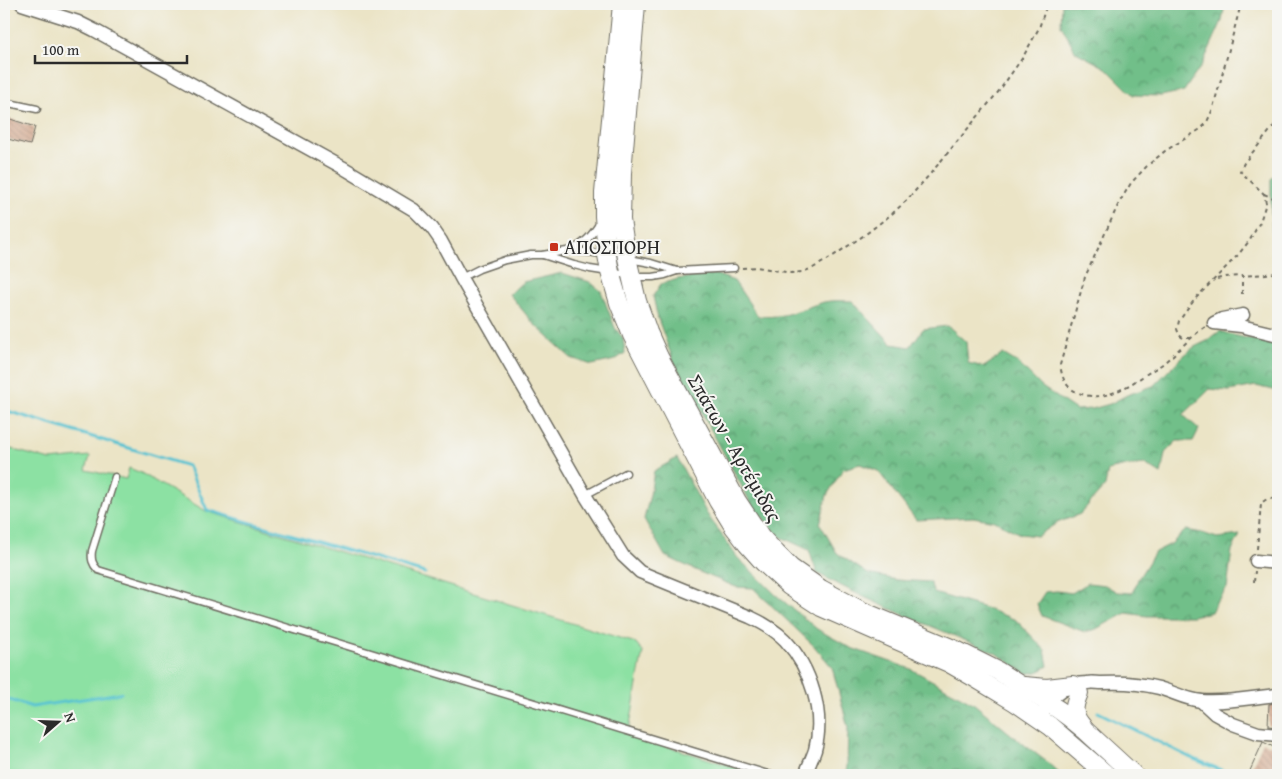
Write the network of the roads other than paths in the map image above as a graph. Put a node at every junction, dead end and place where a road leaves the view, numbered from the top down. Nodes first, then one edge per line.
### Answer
1 (22, 4) edge
2 (622, 4) edge
3 (636, 4) edge
4 (4, 102) edge
5 (37, 109) dead end
6 (604, 216) junction
7 (567, 251) junction
8 (542, 255) junction
9 (626, 258) junction
10 (609, 263) junction
11 (734, 268) road end
12 (677, 271) junction
13 (630, 276) junction
14 (461, 278) junction
15 (1243, 316) dead end
16 (1278, 335) edge
17 (626, 473) dead end
18 (115, 477) dead end
19 (585, 495) junction
20 (1256, 561) road end
21 (1278, 563) edge
22 (1020, 685) junction
23 (1076, 689) junction
24 (1278, 695) edge
25 (1201, 701) junction
26 (1053, 706) junction
27 (1045, 723) junction
28 (1086, 731) junction
29 (1278, 736) edge
30 (771, 775) edge
31 (805, 775) edge
32 (1107, 775) edge
33 (1134, 775) edge

1 - 14 street
2 - 6 main road, Σπάτων - Αρτέμιδας
3 - 9 main road, Σπάτων - Αρτέμιδας
4 - 5 lane
6 - 7 lane
6 - 10 main road, Σπάτων - Αρτέμιδας
7 - 8 lane
7 - 10 lane
8 - 10 lane
8 - 14 lane
9 - 10 lane
9 - 12 lane
9 - 13 main road, Σπάτων - Αρτέμιδας
10 - 13 lane
10 - 27 main road, Σπάτων - Αρτέμιδας
11 - 12 lane
12 - 13 lane
13 - 22 main road, Σπάτων - Αρτέμιδας
14 - 19 street
15 - 16 street
17 - 19 lane
18 - 30 lane
19 - 31 street
20 - 21 street
22 - 23 main road
22 - 26 main road, Σπάτων - Αρτέμιδας
23 - 25 street
23 - 26 street
23 - 28 main road
24 - 25 street
25 - 29 street
26 - 27 street
26 - 28 main road, Σπάτων - Αρτέμιδας
27 - 32 main road, Σπάτων - Αρτέμιδας
28 - 33 main road, Σπάτων - Αρτέμιδας

